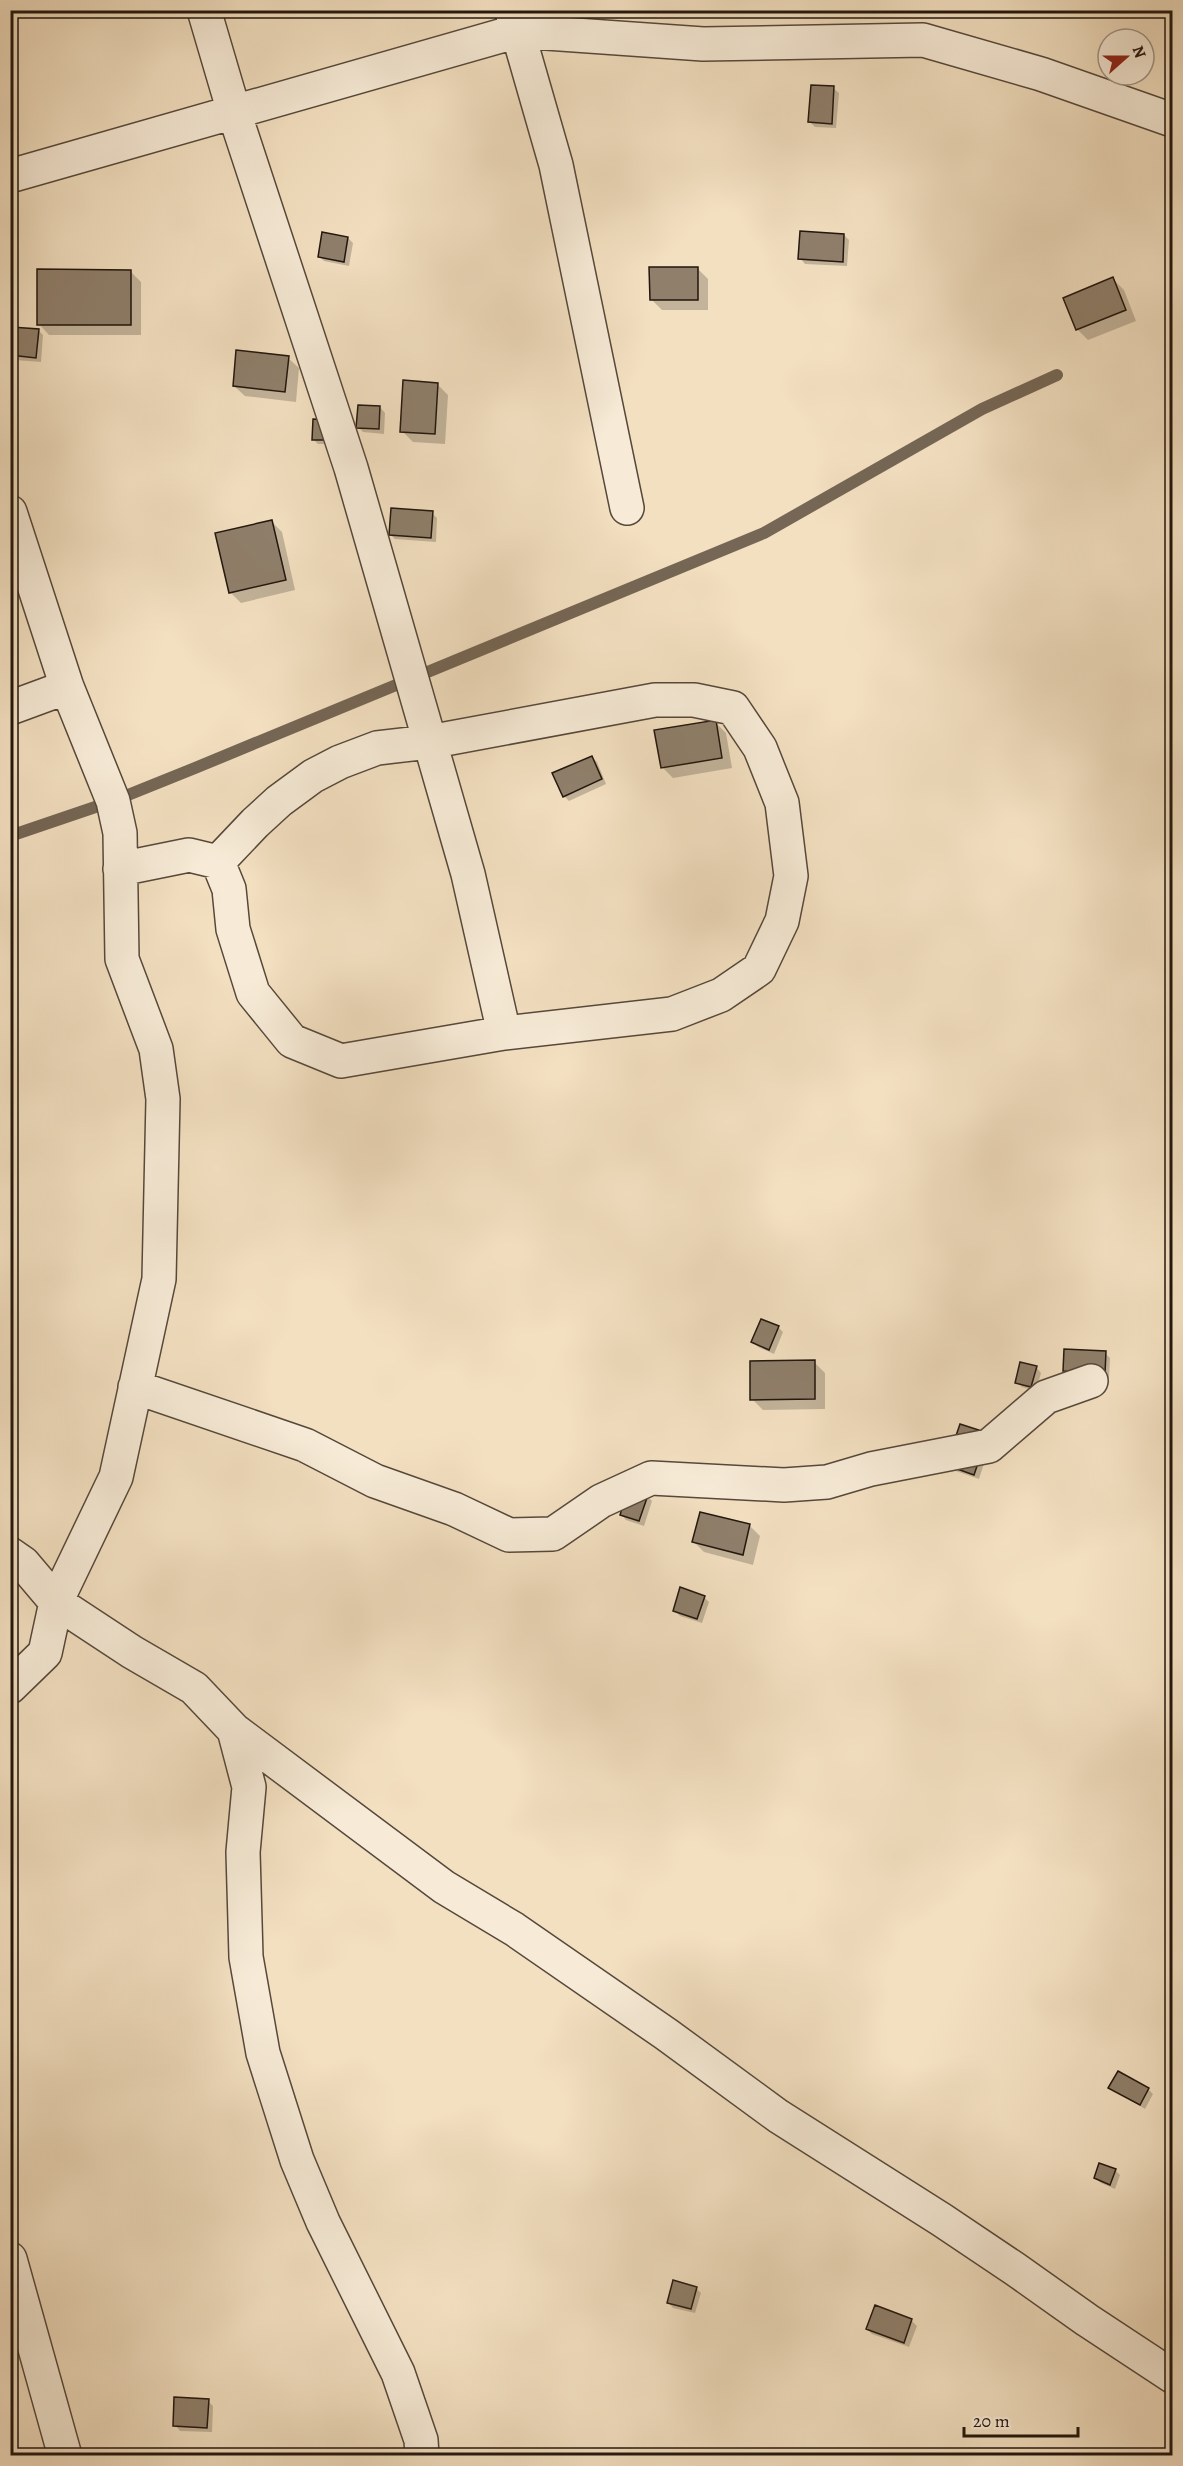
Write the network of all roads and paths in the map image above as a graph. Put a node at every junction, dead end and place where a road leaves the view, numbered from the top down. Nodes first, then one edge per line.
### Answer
1 (204, 10) edge
2 (515, 21) edge
3 (234, 112) junction
4 (1173, 120) edge
5 (10, 176) edge
6 (627, 508) dead end
7 (10, 513) edge
8 (67, 687) junction
9 (10, 708) edge
10 (429, 742) junction
11 (219, 862) junction
12 (120, 869) junction
13 (504, 1034) junction
14 (1091, 1381) dead end
15 (135, 1387) junction
16 (10, 1554) edge
17 (56, 1602) junction
18 (10, 1688) edge
19 (234, 1730) junction
20 (10, 2259) edge
21 (21, 2345) edge
22 (1173, 2376) edge
23 (65, 2456) edge
24 (422, 2456) edge

1 - 3 street
2 - 3 street
2 - 4 street
2 - 6 street
3 - 5 street
3 - 10 street
7 - 8 street
8 - 9 street
8 - 12 street
10 - 11 street
10 - 13 street
10 - 13 street
11 - 12 street
11 - 13 street
12 - 15 street
14 - 15 street
15 - 17 street
16 - 17 street
17 - 18 street
17 - 19 street
19 - 22 street
19 - 24 street
20 - 21 street
21 - 23 street

